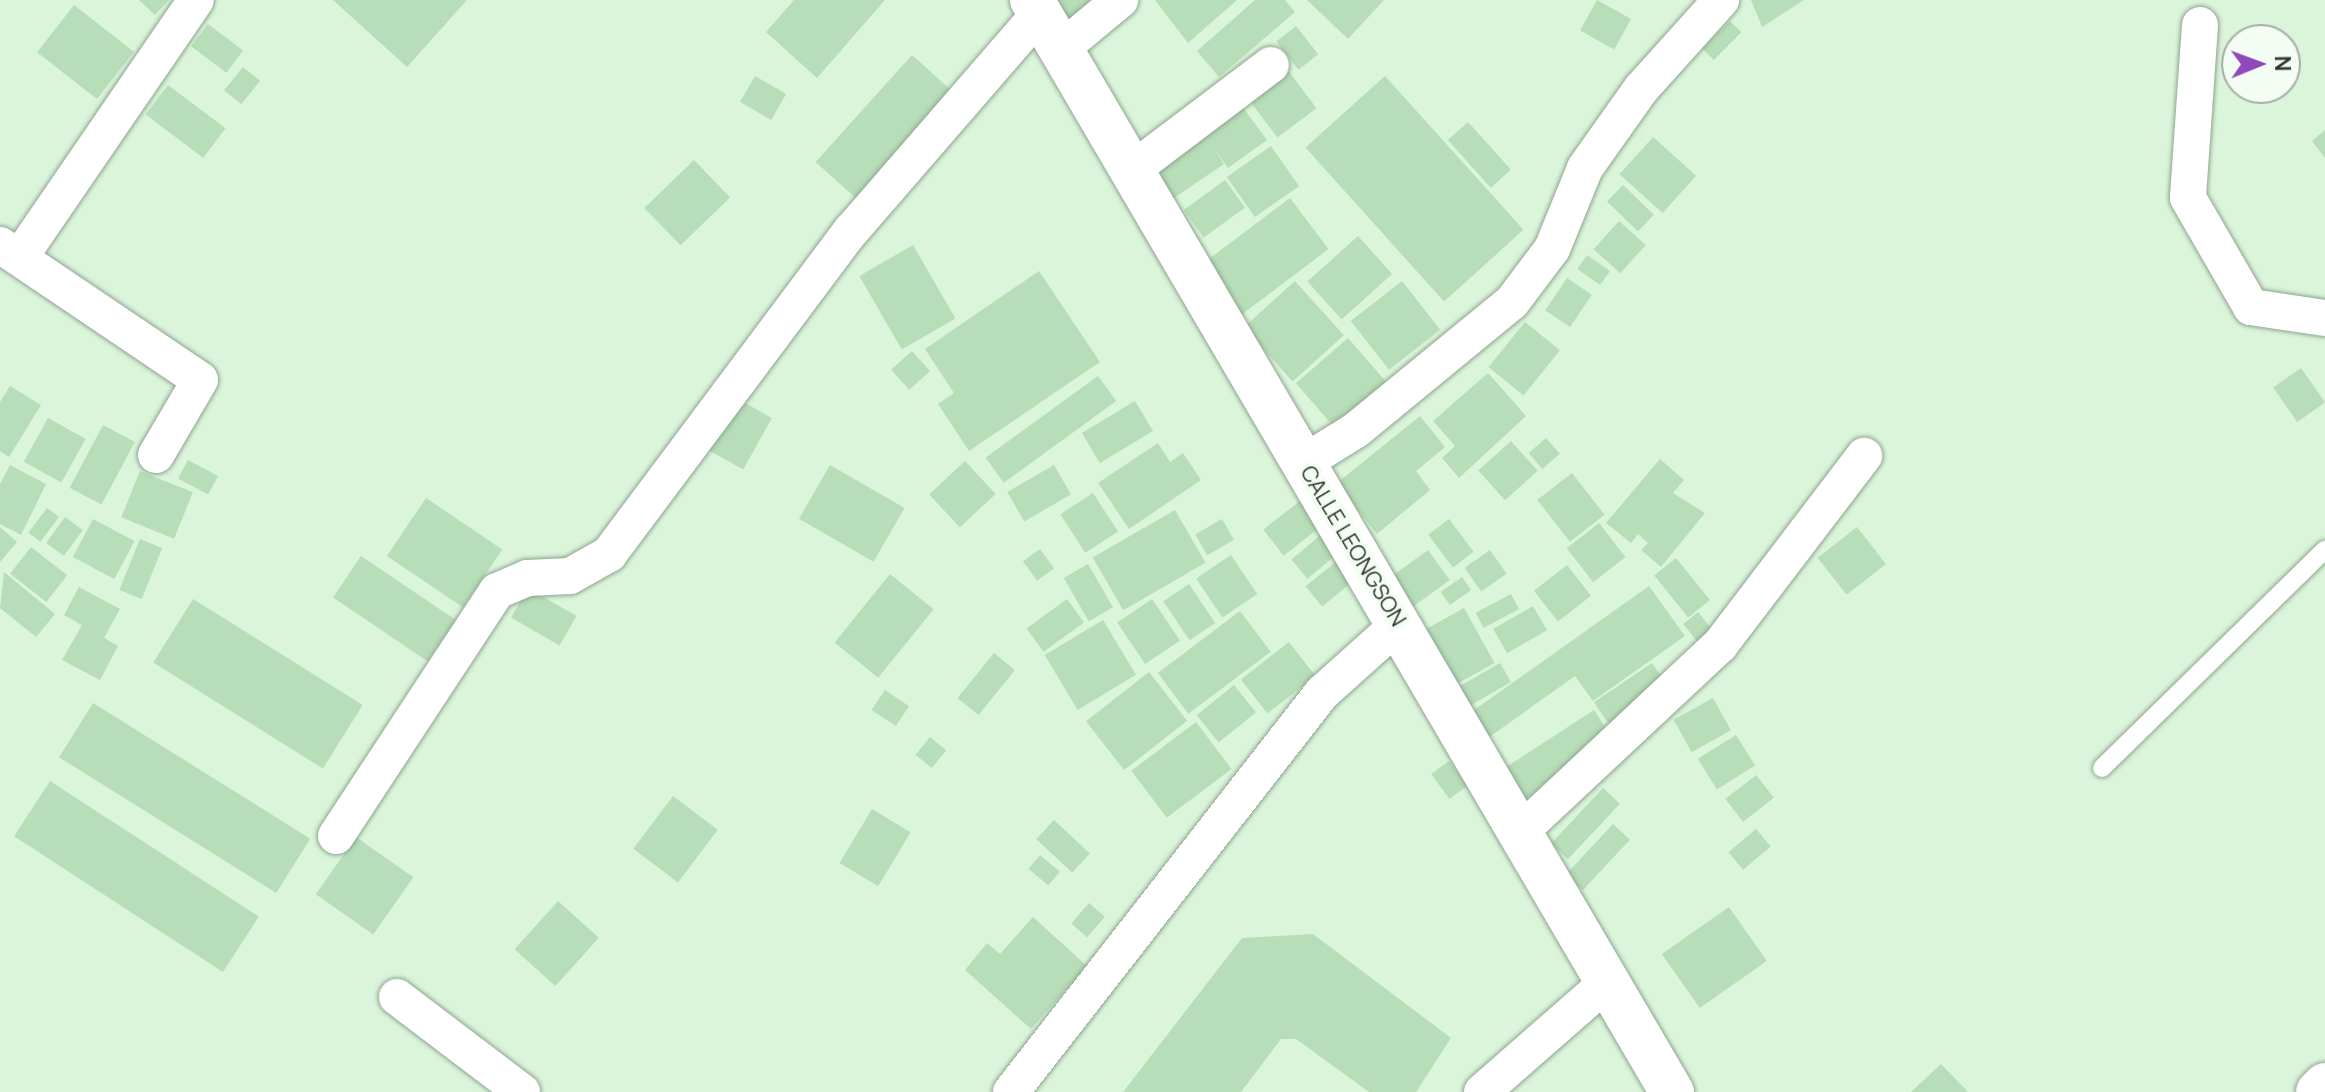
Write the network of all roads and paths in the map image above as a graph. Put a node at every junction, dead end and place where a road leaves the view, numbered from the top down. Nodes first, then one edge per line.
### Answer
1 (196, 0) edge
2 (1120, 0) edge
3 (1721, 0) edge
4 (1044, 21) edge
5 (2200, 25) dead end
6 (1271, 65) dead end
7 (1132, 170) junction
8 (10, 251) edge
9 (2325, 318) edge
10 (156, 455) dead end
11 (1864, 456) dead end
12 (1303, 463) junction
13 (2325, 550) edge
14 (1400, 623) junction
15 (2102, 768) dead end
16 (1520, 832) junction
17 (336, 836) dead end
18 (1610, 980) junction
19 (397, 997) dead end
20 (2325, 1085) edge
21 (522, 1092) edge
22 (1011, 1092) edge
23 (1482, 1092) edge
24 (1672, 1092) edge
25 (2318, 1092) edge

1 - 8 street
2 - 4 street
3 - 12 street
4 - 7 main road, CALLE LEONGSON
4 - 17 street
5 - 9 street
6 - 7 street
7 - 12 main road, CALLE LEONGSON
8 - 10 street
11 - 16 street
12 - 14 main road, CALLE LEONGSON
13 - 15 lane
14 - 16 main road, CALLE LEONGSON
14 - 22 street
16 - 18 main road, CALLE LEONGSON
18 - 23 street
18 - 24 main road, CALLE LEONGSON
19 - 21 street
20 - 25 main road

